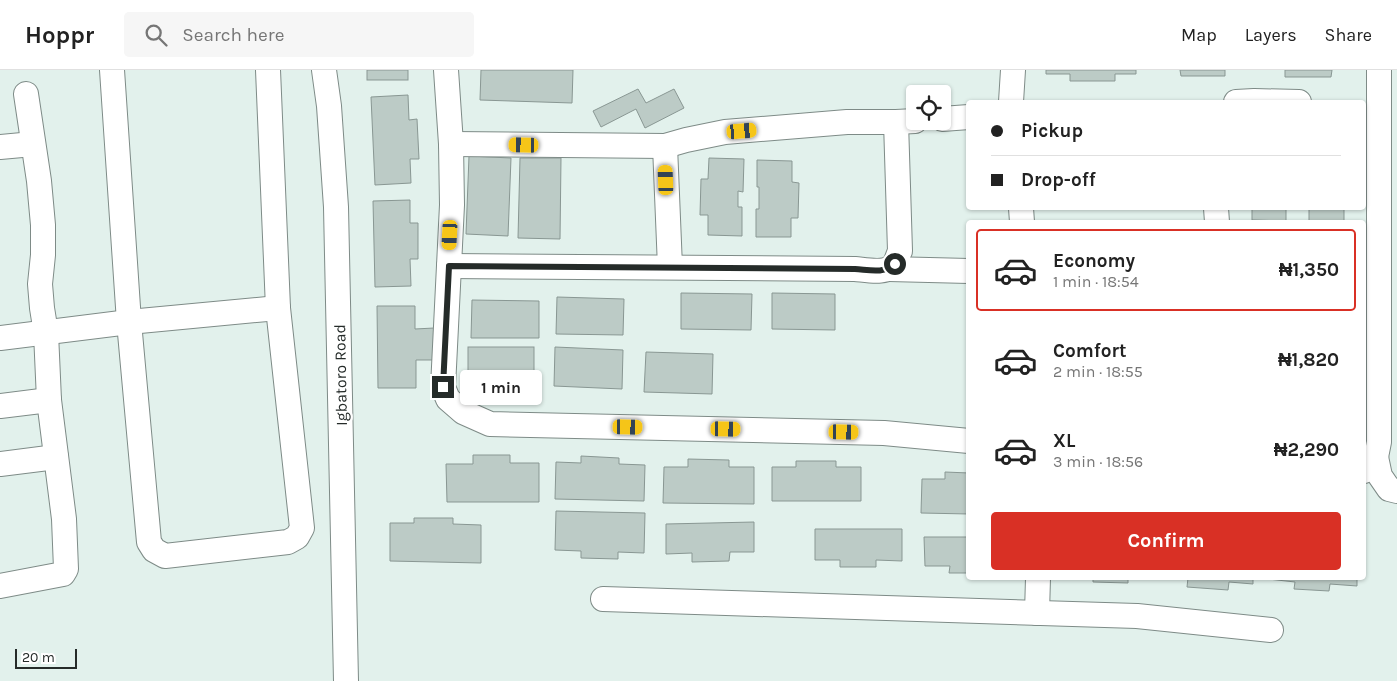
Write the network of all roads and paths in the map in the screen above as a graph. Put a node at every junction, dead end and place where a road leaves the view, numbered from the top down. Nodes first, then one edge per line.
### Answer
1 (112, 70) edge
2 (268, 70) edge
3 (324, 70) edge
4 (446, 70) edge
5 (1013, 70) edge
6 (1379, 70) edge
7 (26, 94) dead end
8 (1012, 100) edge
9 (1371, 104) edge
10 (966, 118) edge
11 (951, 119) edge
12 (905, 122) edge
13 (33, 144) junction
14 (451, 144) junction
15 (665, 146) junction
16 (0, 147) edge
17 (449, 266) junction
18 (670, 267) junction
19 (889, 269) junction
20 (966, 271) edge
21 (278, 308) junction
22 (129, 322) junction
23 (46, 333) junction
24 (0, 338) edge
25 (1371, 360) edge
26 (49, 400) junction
27 (0, 406) edge
28 (966, 441) edge
29 (56, 457) junction
30 (0, 464) edge
31 (1370, 464) edge
32 (1397, 491) edge
33 (1038, 580) edge
34 (0, 586) edge
35 (603, 599) dead end
36 (1037, 613) junction
37 (1271, 630) dead end
38 (346, 681) edge

1 - 22 street
2 - 21 street
3 - 38 street, Igbatoro Road
4 - 14 street
5 - 8 street
6 - 9 street
7 - 13 street
9 - 25 street
10 - 11 street
12 - 15 street
12 - 19 street
13 - 16 street
13 - 23 street
14 - 15 street
14 - 17 street
15 - 18 street
17 - 18 street
17 - 28 street
18 - 19 street
19 - 20 street
21 - 22 street
21 - 22 street
22 - 23 street
23 - 24 street
23 - 26 street
25 - 31 street
26 - 27 street
26 - 29 street
29 - 30 street
29 - 34 street
31 - 32 street
33 - 36 street
35 - 36 street
36 - 37 street

